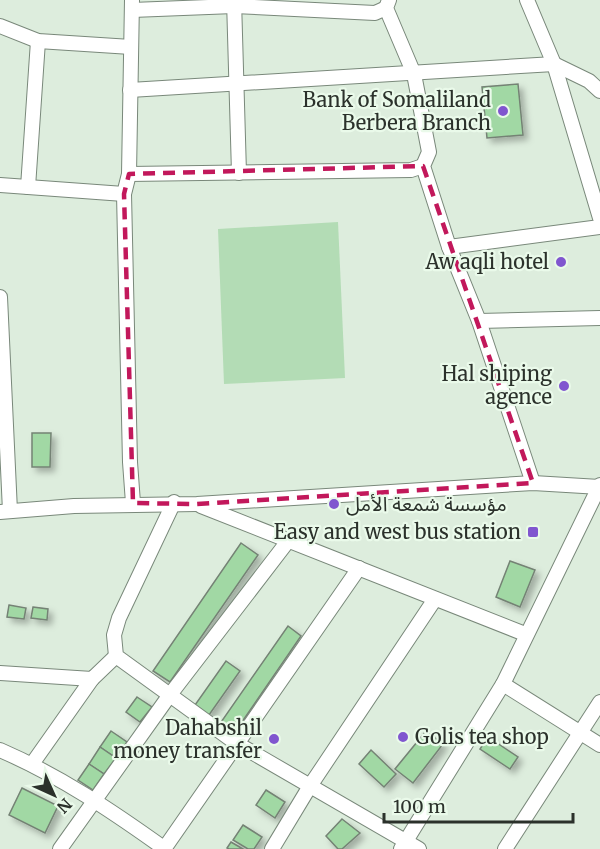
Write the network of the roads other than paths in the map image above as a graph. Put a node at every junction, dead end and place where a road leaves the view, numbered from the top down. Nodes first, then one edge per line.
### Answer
1 (527, 0) edge
2 (234, 3) edge
3 (388, 4) edge
4 (132, 5) edge
5 (0, 26) edge
6 (38, 41) junction
7 (131, 47) junction
8 (554, 64) junction
9 (414, 74) junction
10 (595, 81) edge
11 (235, 84) junction
12 (130, 90) junction
13 (600, 91) edge
14 (423, 166) junction
15 (129, 174) junction
16 (239, 174) junction
17 (0, 185) edge
18 (28, 187) junction
19 (124, 194) junction
20 (600, 218) edge
21 (600, 226) edge
22 (449, 247) junction
23 (0, 297) edge
24 (600, 318) edge
25 (479, 321) junction
26 (533, 483) junction
27 (599, 487) edge
28 (174, 502) junction
29 (134, 503) junction
30 (197, 504) junction
31 (5, 512) edge
32 (288, 541) junction
33 (359, 568) junction
34 (435, 599) junction
35 (525, 634) junction
36 (116, 656) junction
37 (0, 673) edge
38 (92, 679) junction
39 (503, 684) junction
40 (169, 696) junction
41 (600, 702) edge
42 (580, 733) junction
43 (236, 743) junction
44 (600, 745) edge
45 (0, 750) edge
46 (32, 764) junction
47 (310, 786) junction
48 (95, 799) junction
49 (404, 845) edge
50 (60, 849) edge
51 (164, 849) edge
52 (272, 849) edge
53 (419, 849) edge
54 (504, 849) edge

1 - 8 street
2 - 3 street
2 - 4 street
2 - 11 street
3 - 9 street
4 - 7 street
5 - 6 street
6 - 7 street
6 - 18 street
7 - 12 street
8 - 9 street
8 - 10 street
8 - 20 street
9 - 11 street
9 - 14 street
10 - 13 street
11 - 12 street
11 - 16 street
12 - 15 street
14 - 16 street
14 - 22 street
15 - 16 street
15 - 19 street
17 - 18 street
18 - 19 street
19 - 29 street
21 - 22 street
22 - 25 street
23 - 31 street
24 - 25 street
25 - 26 street
26 - 27 street
26 - 30 street
27 - 35 street
28 - 29 street
28 - 30 street
28 - 36 street
29 - 31 street
30 - 32 street
32 - 33 street
32 - 40 street
33 - 34 street
33 - 43 street
34 - 35 street
34 - 47 street
35 - 39 street
36 - 38 street
36 - 40 street
37 - 38 street
38 - 46 street
39 - 42 street
39 - 49 street
40 - 43 street
40 - 48 street
41 - 42 street
42 - 44 street
42 - 54 street
43 - 47 street
43 - 51 street
45 - 46 street
46 - 48 street
47 - 49 street
47 - 52 street
48 - 50 street
48 - 51 street
49 - 53 street

